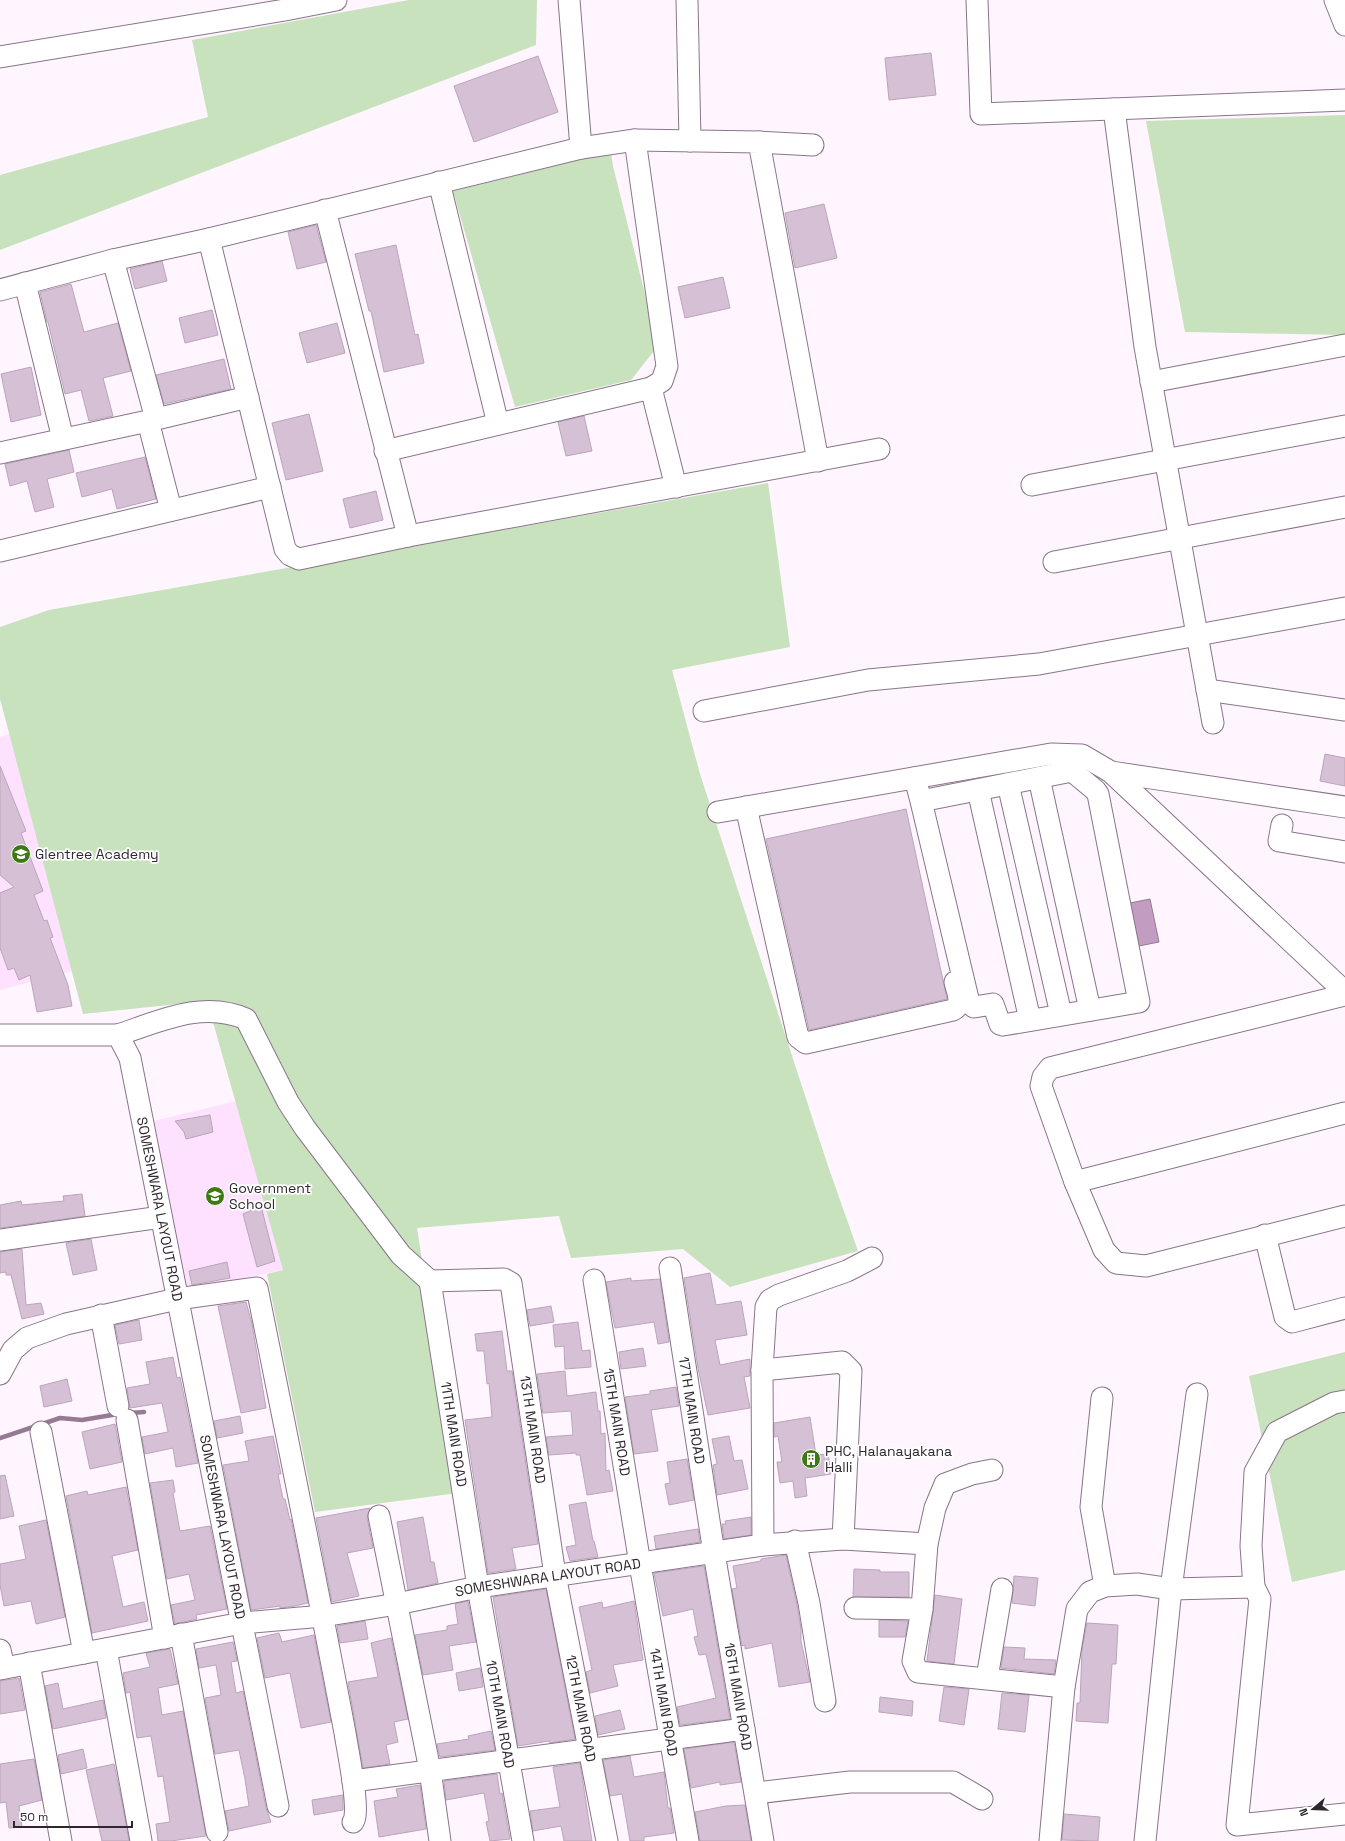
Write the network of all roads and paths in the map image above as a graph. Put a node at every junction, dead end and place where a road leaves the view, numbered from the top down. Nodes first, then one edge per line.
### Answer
1 (336, 0) edge
2 (569, 0) edge
3 (687, 0) edge
4 (977, 0) edge
5 (1335, 0) edge
6 (1345, 25) edge
7 (0, 57) edge
8 (1345, 100) edge
9 (1114, 109) junction
10 (635, 140) junction
11 (690, 141) junction
12 (759, 142) junction
13 (813, 145) dead end
14 (581, 148) junction
15 (439, 182) junction
16 (325, 210) junction
17 (209, 238) junction
18 (113, 260) junction
19 (25, 283) junction
20 (0, 290) edge
21 (1345, 345) edge
22 (1151, 382) junction
23 (651, 388) junction
24 (248, 397) junction
25 (152, 420) junction
26 (498, 424) junction
27 (1345, 426) edge
28 (63, 439) junction
29 (879, 449) dead end
30 (385, 451) junction
31 (0, 453) edge
32 (1165, 460) junction
33 (818, 461) junction
34 (1032, 485) dead end
35 (270, 486) junction
36 (676, 487) junction
37 (1345, 507) edge
38 (171, 510) junction
39 (408, 536) junction
40 (1179, 537) junction
41 (0, 551) edge
42 (1054, 562) dead end
43 (1345, 608) edge
44 (1197, 636) junction
45 (1207, 690) junction
46 (1345, 710) edge
47 (704, 711) dead end
48 (1213, 723) dead end
49 (1111, 772) junction
50 (910, 778) junction
51 (1039, 778) junction
52 (1008, 784) junction
53 (978, 790) junction
54 (921, 801) junction
55 (746, 807) junction
56 (1345, 807) edge
57 (718, 812) dead end
58 (1282, 825) dead end
59 (1345, 852) edge
60 (1345, 993) edge
61 (1090, 1010) junction
62 (1062, 1014) junction
63 (1030, 1020) junction
64 (0, 1035) edge
65 (118, 1035) junction
66 (1345, 1113) edge
67 (1075, 1182) junction
68 (1345, 1216) edge
69 (161, 1217) junction
70 (1265, 1235) junction
71 (0, 1240) edge
72 (872, 1258) dead end
73 (670, 1268) dead end
74 (594, 1280) dead end
75 (430, 1281) junction
76 (177, 1299) junction
77 (1345, 1308) edge
78 (101, 1315) junction
79 (762, 1370) junction
80 (0, 1374) edge
81 (1197, 1394) dead end
82 (1102, 1398) dead end
83 (1345, 1401) edge
84 (41, 1432) dead end
85 (992, 1470) dead end
86 (379, 1516) dead end
87 (843, 1539) junction
88 (795, 1541) junction
89 (763, 1544) junction
90 (927, 1544) junction
91 (714, 1553) junction
92 (640, 1564) junction
93 (555, 1575) junction
94 (1105, 1586) junction
95 (478, 1587) junction
96 (1254, 1587) junction
97 (1002, 1589) dead end
98 (1170, 1589) junction
99 (397, 1604) junction
100 (855, 1608) dead end
101 (922, 1609) junction
102 (323, 1616) junction
103 (242, 1623) junction
104 (173, 1636) junction
105 (106, 1649) junction
106 (84, 1653) junction
107 (1, 1662) edge
108 (29, 1663) junction
109 (987, 1678) junction
110 (1064, 1688) junction
111 (825, 1701) dead end
112 (744, 1729) junction
113 (670, 1739) junction
114 (590, 1749) junction
115 (509, 1760) junction
116 (430, 1770) junction
117 (353, 1781) junction
118 (756, 1793) junction
119 (982, 1799) dead end
120 (278, 1806) dead end
121 (1345, 1814) edge
122 (353, 1822) dead end
123 (217, 1832) dead end
124 (61, 1841) edge
125 (141, 1841) edge
126 (440, 1841) edge
127 (523, 1841) edge
128 (607, 1841) edge
129 (688, 1841) edge
130 (763, 1841) edge
131 (1050, 1841) edge
132 (1144, 1841) edge

1 - 7 street
2 - 14 street
3 - 11 street
4 - 9 street
5 - 6 street
8 - 9 street
9 - 22 street
10 - 11 street
10 - 14 street
10 - 23 street
11 - 12 street
12 - 13 street
12 - 33 street
14 - 15 street
15 - 16 street
15 - 26 street
16 - 17 street
16 - 30 street
17 - 18 street
17 - 24 street
18 - 19 street
18 - 25 street
19 - 20 street
19 - 28 street
21 - 22 street
22 - 32 street
23 - 26 street
23 - 36 street
24 - 25 street
24 - 35 street
25 - 28 street
25 - 38 street
26 - 30 street
27 - 32 street
28 - 31 street
29 - 33 street
30 - 39 street
32 - 34 street
32 - 40 street
33 - 36 street
35 - 38 street
35 - 39 street
36 - 39 street
37 - 40 street
38 - 41 street
40 - 42 street
40 - 44 street
43 - 44 street
44 - 45 street
44 - 47 street
45 - 46 street
45 - 48 street
49 - 50 street
49 - 56 street
49 - 60 street
50 - 54 street
50 - 55 street
50 - 55 street
51 - 52 street
51 - 61 street
51 - 61 street
52 - 53 street
52 - 62 street
53 - 54 street
53 - 63 street
54 - 63 street
55 - 57 street
58 - 59 street
60 - 67 street
61 - 62 street
62 - 63 street
64 - 65 street
65 - 69 street, SOMESHWARA LAYOUT ROAD
65 - 75 street
66 - 67 street
67 - 70 street
68 - 70 street
69 - 71 street
69 - 76 street, SOMESHWARA LAYOUT ROAD
70 - 77 street
72 - 79 street
73 - 91 street, 17TH MAIN ROAD
74 - 92 street, 15TH MAIN ROAD
75 - 93 street, 13TH MAIN ROAD
75 - 95 street, 11TH MAIN ROAD
76 - 78 street
76 - 102 street
76 - 103 street, SOMESHWARA LAYOUT ROAD
78 - 80 street
78 - 104 street
79 - 87 street
79 - 89 street
81 - 98 street
82 - 94 street
83 - 96 street
84 - 106 street
85 - 90 street
86 - 99 street
87 - 88 street, SOMESHWARA LAYOUT ROAD
87 - 90 street, SOMESHWARA LAYOUT ROAD
88 - 89 street, SOMESHWARA LAYOUT ROAD
88 - 111 street
89 - 91 street, SOMESHWARA LAYOUT ROAD
90 - 101 street
91 - 92 street, SOMESHWARA LAYOUT ROAD
91 - 112 street, 16TH MAIN ROAD
92 - 93 street, SOMESHWARA LAYOUT ROAD
92 - 113 street, 14TH MAIN ROAD
93 - 95 street, SOMESHWARA LAYOUT ROAD
93 - 114 street, 12TH MAIN ROAD
94 - 98 street
94 - 110 street
95 - 99 street, SOMESHWARA LAYOUT ROAD
95 - 115 street, 10TH MAIN ROAD
96 - 98 street
96 - 121 street
97 - 109 street
98 - 132 street
99 - 102 street, SOMESHWARA LAYOUT ROAD
99 - 116 street
100 - 101 street
101 - 109 street
102 - 103 street, SOMESHWARA LAYOUT ROAD
102 - 117 street
103 - 104 street
103 - 120 street
104 - 105 street
104 - 123 street
105 - 106 street
105 - 125 street
106 - 108 street
107 - 108 street
108 - 124 street
109 - 110 street
110 - 131 street
112 - 113 street
112 - 118 street, 16TH MAIN ROAD
113 - 114 street
113 - 129 street, 14TH MAIN ROAD
114 - 115 street
114 - 128 street, 12TH MAIN ROAD
115 - 116 street
115 - 127 street, 10TH MAIN ROAD
116 - 117 street
116 - 126 street
117 - 122 street
118 - 119 street
118 - 130 street, 16TH MAIN ROAD

